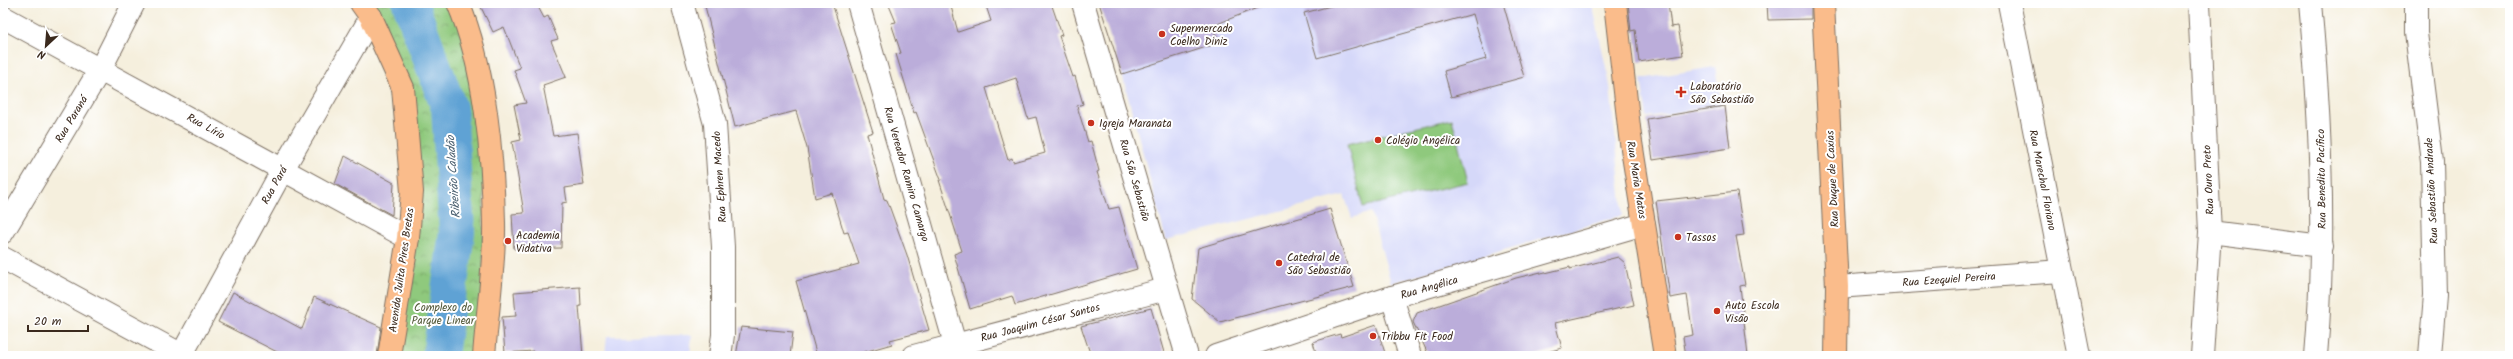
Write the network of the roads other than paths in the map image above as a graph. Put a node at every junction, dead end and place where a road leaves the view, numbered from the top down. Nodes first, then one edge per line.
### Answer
1 (134, 3) edge
2 (458, 3) edge
3 (682, 3) edge
4 (858, 3) edge
5 (1083, 3) edge
6 (1614, 3) edge
7 (1823, 3) edge
8 (2009, 3) edge
9 (2200, 3) edge
10 (2310, 3) edge
11 (2416, 3) edge
12 (366, 10) edge
13 (3, 17) edge
14 (100, 68) junction
15 (283, 169) junction
16 (1644, 224) junction
17 (3, 232) edge
18 (2210, 232) junction
19 (408, 238) junction
20 (2322, 246) junction
21 (3, 258) edge
22 (2061, 271) junction
23 (1837, 287) junction
24 (1166, 289) junction
25 (1392, 298) junction
26 (955, 344) junction
27 (182, 356) edge
28 (389, 356) edge
29 (484, 356) edge
30 (720, 356) edge
31 (914, 356) edge
32 (1187, 356) edge
33 (1216, 356) edge
34 (1410, 356) edge
35 (1665, 356) edge
36 (1836, 356) edge
37 (2079, 356) edge
38 (2202, 356) edge
39 (2316, 356) edge
40 (2430, 356) edge

1 - 14 street, Rua Paraná
2 - 29 main road
3 - 30 street, Rua Ephren Macedo
4 - 26 street, Rua Vereador Ramiro Camargo
5 - 24 street, Rua São Sebastião
6 - 16 main road, Rua Maria Matos
7 - 23 main road, Rua Duque de Caxias
8 - 22 street, Rua Marechal Floriano
9 - 18 street, Rua Ouro Preto
10 - 20 street, Rua Benedito Pacífico
11 - 40 street, Rua Sebastião Andrade
12 - 15 street, Rua Pará
12 - 19 main road, Avenida Julita Pires Bretas
13 - 14 street, Rua Lírio
14 - 15 street, Rua Lírio
14 - 17 street, Rua Paraná
15 - 19 street, Rua Lírio
15 - 27 street, Rua Pará
16 - 25 street, Rua Angélica
16 - 35 main road, Rua Maria Matos
18 - 20 street
18 - 38 street, Rua Ouro Preto
19 - 28 main road, Avenida Julita Pires Bretas
20 - 39 street, Rua Benedito Pacífico
21 - 27 street, Rua Pará
22 - 23 street, Rua Ezequiel Pereira
22 - 37 street, Rua Marechal Floriano
23 - 36 main road, Rua Duque de Caxias
24 - 26 street, Rua Joaquim César Santos
24 - 32 street, Rua São Sebastião
25 - 33 street, Rua Angélica
25 - 34 street
26 - 31 street, Rua Joaquim César Santos

